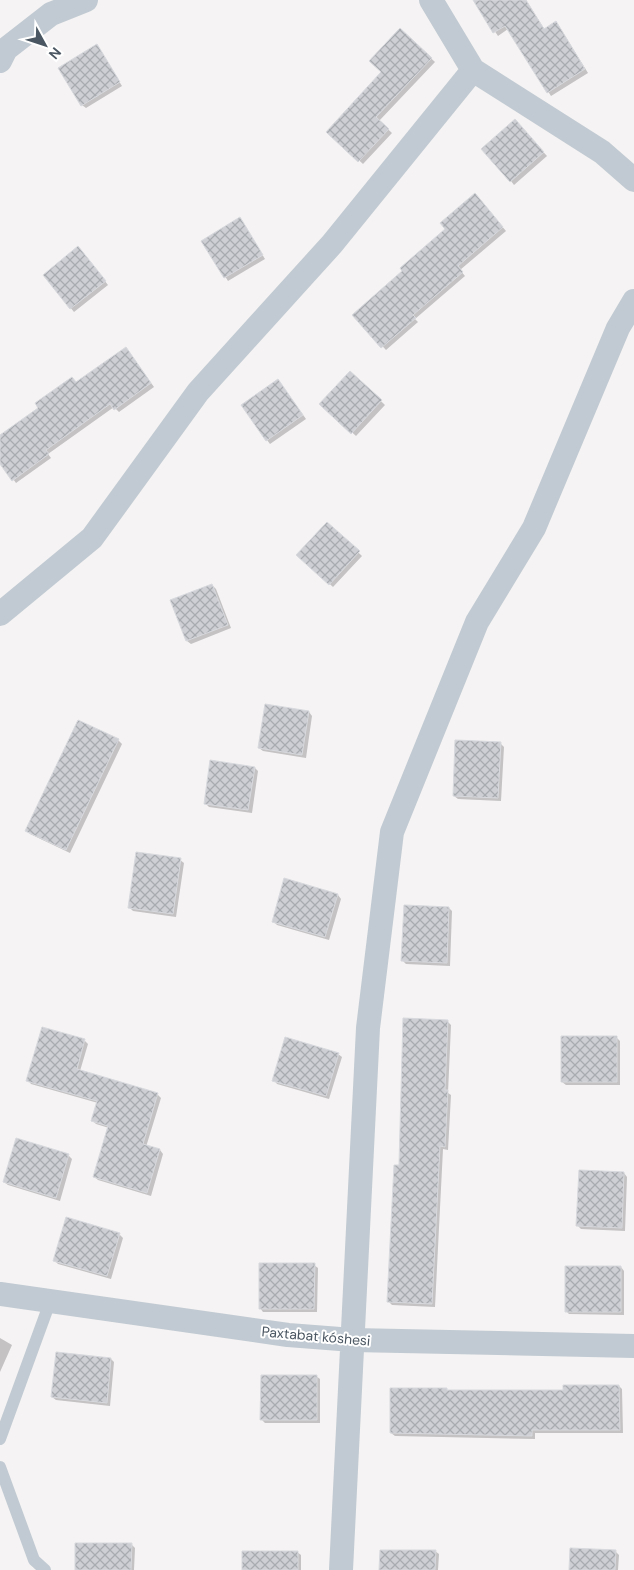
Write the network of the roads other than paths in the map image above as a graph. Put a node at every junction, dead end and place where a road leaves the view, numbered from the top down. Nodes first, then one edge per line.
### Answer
1 (86, 0) edge
2 (431, 0) edge
3 (0, 61) edge
4 (472, 70) junction
5 (634, 180) edge
6 (634, 301) edge
7 (0, 614) edge
8 (0, 1294) edge
9 (50, 1302) junction
10 (353, 1340) junction
11 (634, 1346) edge
12 (0, 1439) edge
13 (0, 1467) edge
14 (45, 1570) edge
15 (341, 1570) edge

1 - 3 street
2 - 4 street
4 - 5 street
4 - 7 street
6 - 10 street
8 - 9 street, Paxtabat kóshesi
9 - 10 street, Paxtabat kóshesi
9 - 12 lane
10 - 11 street, Paxtabat kóshesi
10 - 15 street
13 - 14 lane

